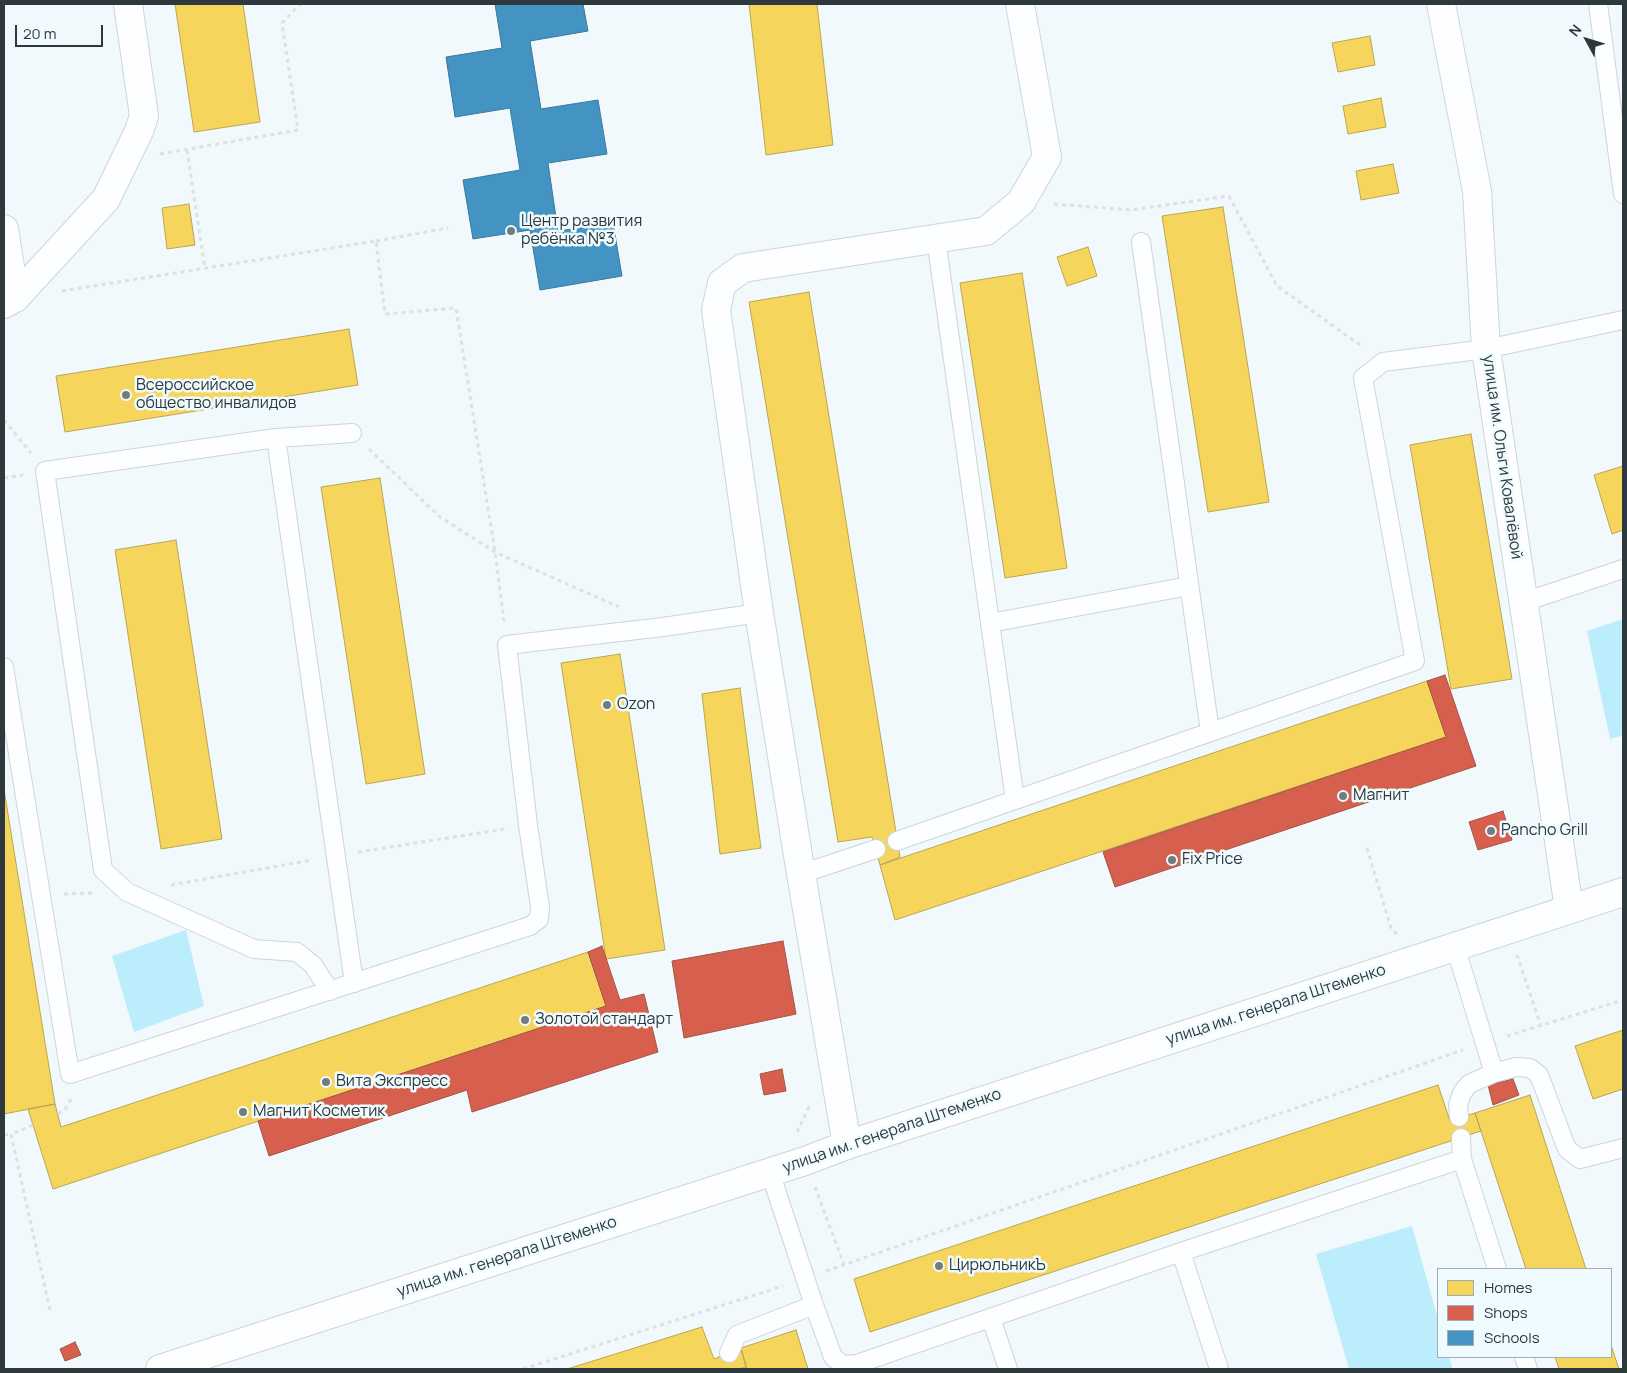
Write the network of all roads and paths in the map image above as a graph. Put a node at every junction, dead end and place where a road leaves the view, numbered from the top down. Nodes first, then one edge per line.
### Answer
1 (128, 4) edge
2 (300, 4) edge
3 (1020, 4) edge
4 (1440, 4) edge
5 (1598, 4) edge
6 (134, 144) junction
7 (187, 150) junction
8 (1623, 194) edge
9 (1021, 202) junction
10 (448, 228) dead end
11 (4, 229) edge
12 (936, 239) junction
13 (376, 241) junction
14 (1141, 242) dead end
15 (205, 269) junction
16 (9, 301) edge
17 (1623, 320) edge
18 (1486, 349) junction
19 (1382, 362) junction
20 (4, 420) edge
21 (352, 433) joint
22 (276, 438) junction
23 (45, 472) junction
24 (495, 552) junction
25 (1623, 569) edge
26 (1189, 586) junction
27 (1524, 602) junction
28 (759, 613) junction
29 (990, 623) junction
30 (663, 627) junction
31 (508, 645) junction
32 (4, 667) edge
33 (1210, 732) junction
34 (1015, 800) junction
35 (528, 825) junction
36 (897, 840) dead end
37 (1367, 848) dead end
38 (876, 849) dead end
39 (336, 856) junction
40 (801, 874) junction
41 (127, 892) junction
42 (1623, 892) edge
43 (1569, 909) junction
44 (1508, 929) junction
45 (1401, 936) dead end
46 (1455, 946) junction
47 (354, 983) junction
48 (330, 991) junction
49 (1623, 1000) edge
50 (1541, 1026) junction
51 (1484, 1042) junction
52 (1494, 1073) junction
53 (1459, 1117) dead end
54 (33, 1125) dead end
55 (11, 1134) junction
56 (4, 1135) edge
57 (1461, 1138) dead end
58 (847, 1145) junction
59 (1623, 1148) edge
60 (1462, 1159) junction
61 (770, 1172) junction
62 (1181, 1252) junction
63 (1497, 1268) edge
64 (806, 1279) junction
65 (814, 1305) junction
66 (50, 1310) dead end
67 (991, 1318) junction
68 (729, 1353) dead end
69 (160, 1369) edge
70 (523, 1369) edge
71 (1008, 1369) edge
72 (1218, 1369) edge

1 - 6 street
2 - 7 path
3 - 9 street
4 - 18 street, улица им. Ольги Ковалёвой
5 - 8 lane
6 - 7 path
6 - 16 street
7 - 15 path
9 - 12 street
9 - 19 path
10 - 13 path
11 - 16 street
12 - 28 street
12 - 29 lane
13 - 15 path
13 - 24 path
14 - 26 lane
15 - 16 path
17 - 18 lane
18 - 19 lane
18 - 27 street, улица им. Ольги Ковалёвой
19 - 33 lane
20 - 23 path
21 - 22 lane
21 - 24 path
22 - 23 lane
22 - 39 lane
23 - 41 lane
24 - 30 path
24 - 31 path
25 - 27 lane
26 - 29 lane
26 - 33 lane
27 - 43 street, улица им. Ольги Ковалёвой
28 - 30 lane
28 - 40 street
29 - 34 lane
30 - 31 lane
31 - 35 lane
32 - 48 lane
33 - 34 lane
34 - 36 lane
35 - 39 path
35 - 47 lane
37 - 45 path
38 - 40 lane
39 - 41 path
39 - 47 lane
40 - 58 street
41 - 48 lane
42 - 43 street, улица им. генерала Штеменко
43 - 44 street, улица им. генерала Штеменко
44 - 46 street, улица им. генерала Штеменко
44 - 50 path
46 - 51 lane
46 - 58 street, улица им. генерала Штеменко
47 - 48 lane
49 - 50 path
50 - 51 path
51 - 52 lane
51 - 64 path
52 - 53 lane
52 - 59 lane
54 - 55 path
55 - 56 path
55 - 66 path
57 - 60 lane
58 - 61 street, улица им. генерала Штеменко
60 - 62 lane
60 - 63 lane
61 - 64 lane
61 - 69 street, улица им. генерала Штеменко
62 - 67 lane
62 - 72 lane
64 - 65 lane
64 - 70 path
65 - 67 lane
65 - 68 lane
67 - 71 lane

